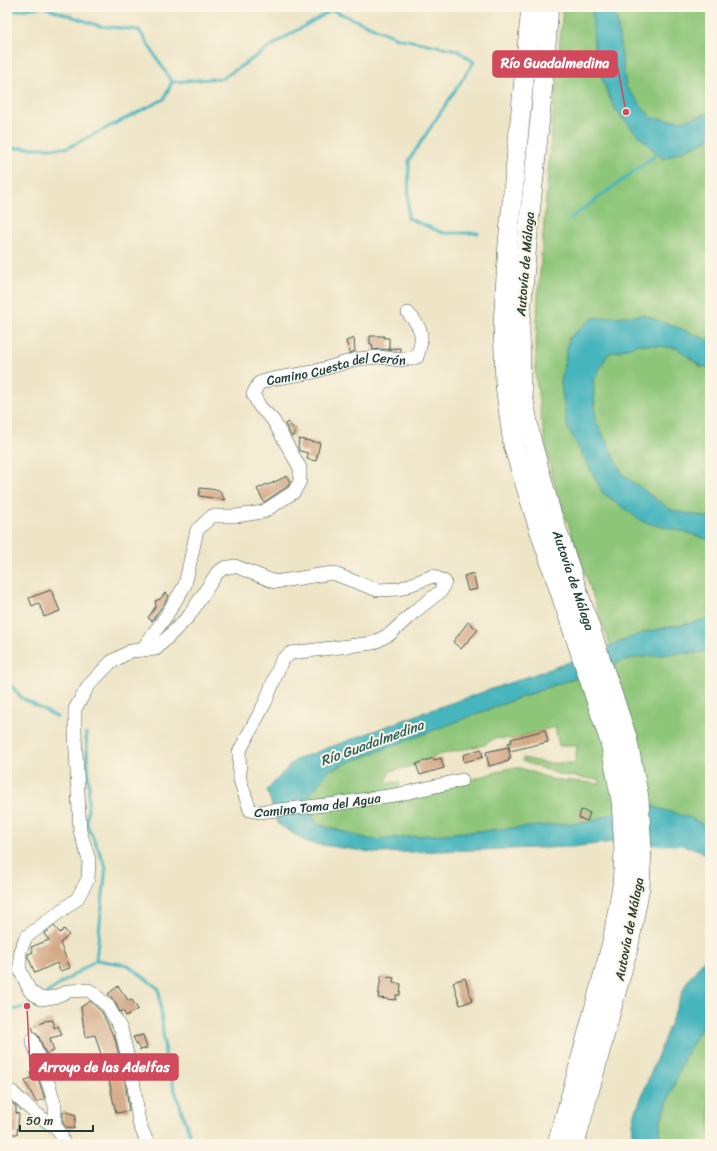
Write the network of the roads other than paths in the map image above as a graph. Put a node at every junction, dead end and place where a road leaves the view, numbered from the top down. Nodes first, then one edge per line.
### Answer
1 (531, 7) edge
2 (550, 7) edge
3 (408, 313) dead end
4 (579, 621) junction
5 (142, 650) junction
6 (462, 780) dead end
7 (631, 886) junction
8 (32, 1040) dead end
9 (7, 1090) edge
10 (55, 1126) junction
11 (63, 1144) edge
12 (148, 1144) edge
13 (557, 1144) edge
14 (575, 1144) edge

1 - 4 highway, Autovía de Málaga
2 - 4 highway, Autovía de Málaga
3 - 5 street, Camino Cuesta del Cerón
4 - 7 highway, Autovía de Málaga
5 - 6 street, Camino Toma del Agua
5 - 12 street
7 - 13 highway, Autovía de Málaga
7 - 14 highway, Autovía de Málaga
8 - 10 street
9 - 10 street
10 - 11 street

